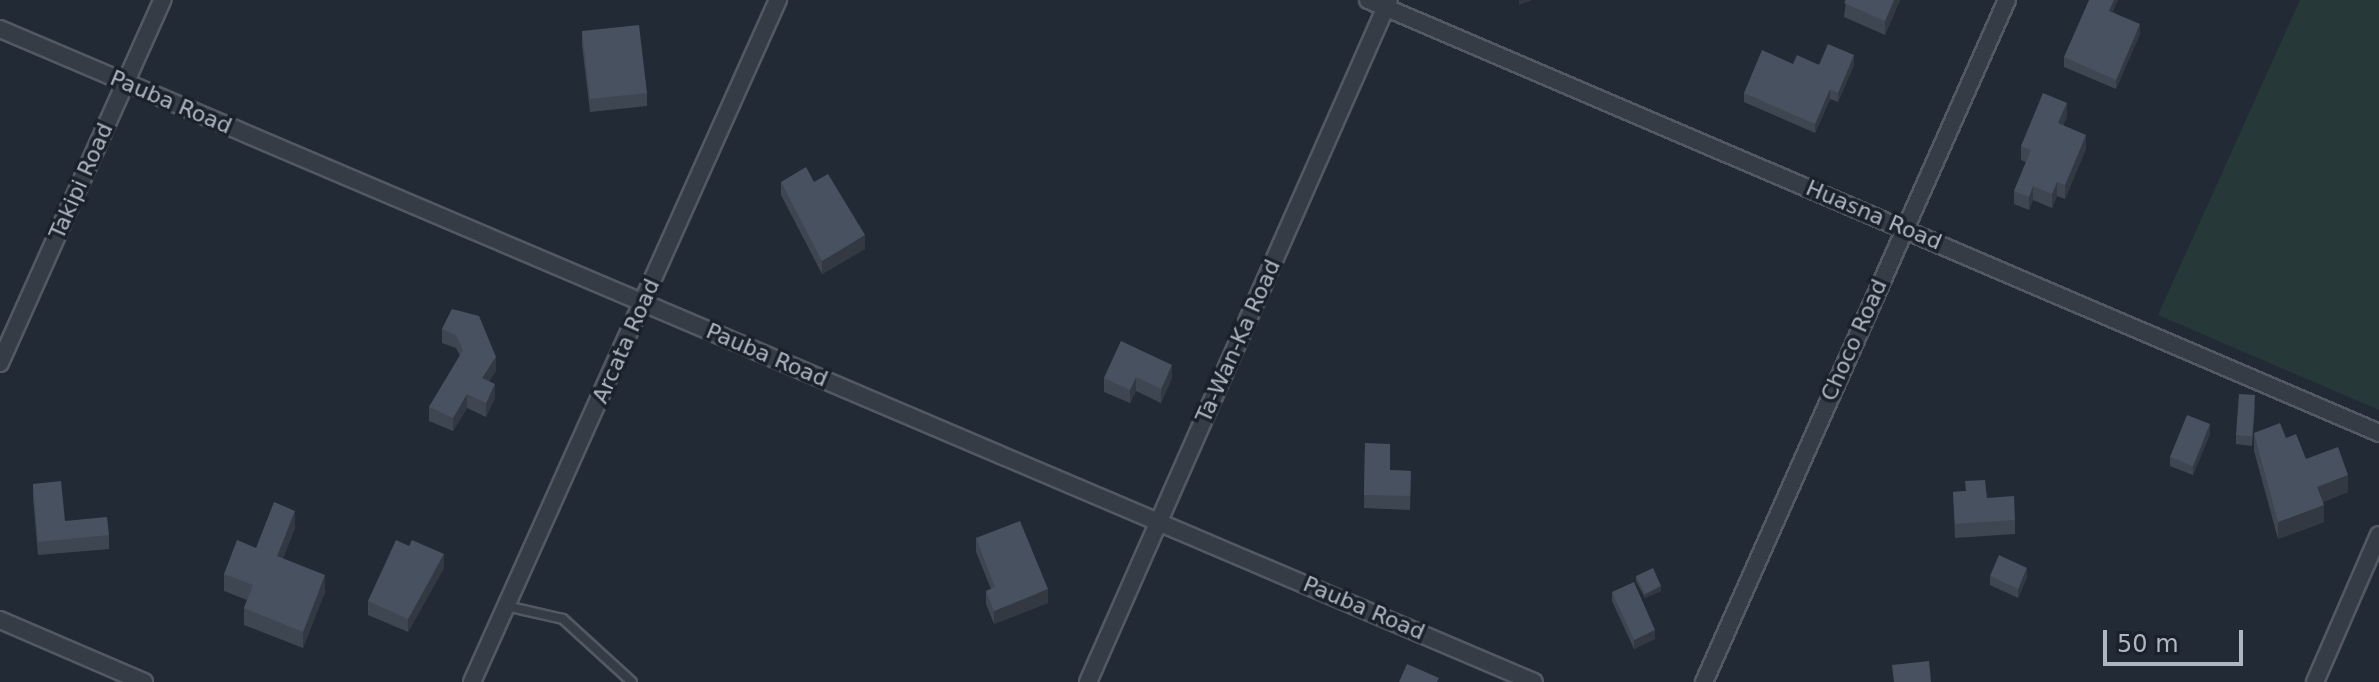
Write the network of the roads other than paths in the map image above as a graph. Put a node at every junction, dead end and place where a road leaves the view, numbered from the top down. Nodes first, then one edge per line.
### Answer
1 (162, 0) edge
2 (778, 0) edge
3 (1368, 0) edge
4 (2007, 0) edge
5 (1388, 4) edge
6 (0, 29) edge
7 (125, 82) junction
8 (1903, 227) junction
9 (644, 303) junction
10 (0, 363) edge
11 (2379, 433) edge
12 (1159, 519) junction
13 (2379, 535) edge
14 (505, 606) junction
15 (0, 620) edge
16 (144, 682) edge
17 (472, 682) edge
18 (632, 682) edge
19 (1088, 682) edge
20 (1534, 682) edge
21 (1704, 682) edge
22 (2315, 682) edge

1 - 7 street, Takipi Road
2 - 9 street, Arcata Road
3 - 5 street, Huasna Road
4 - 8 street, Choco Road
5 - 8 street, Huasna Road
5 - 12 street, Ta-Wan-Ka Road
6 - 7 street, Pauba Road
7 - 9 street, Pauba Road
7 - 10 street, Takipi Road
8 - 11 street, Huasna Road
8 - 21 street, Choco Road
9 - 12 street, Pauba Road
9 - 14 street, Arcata Road
12 - 19 street, Ta-Wan-Ka Road
12 - 20 street, Pauba Road
13 - 22 street
14 - 17 street, Arcata Road
14 - 18 lane
15 - 16 street

